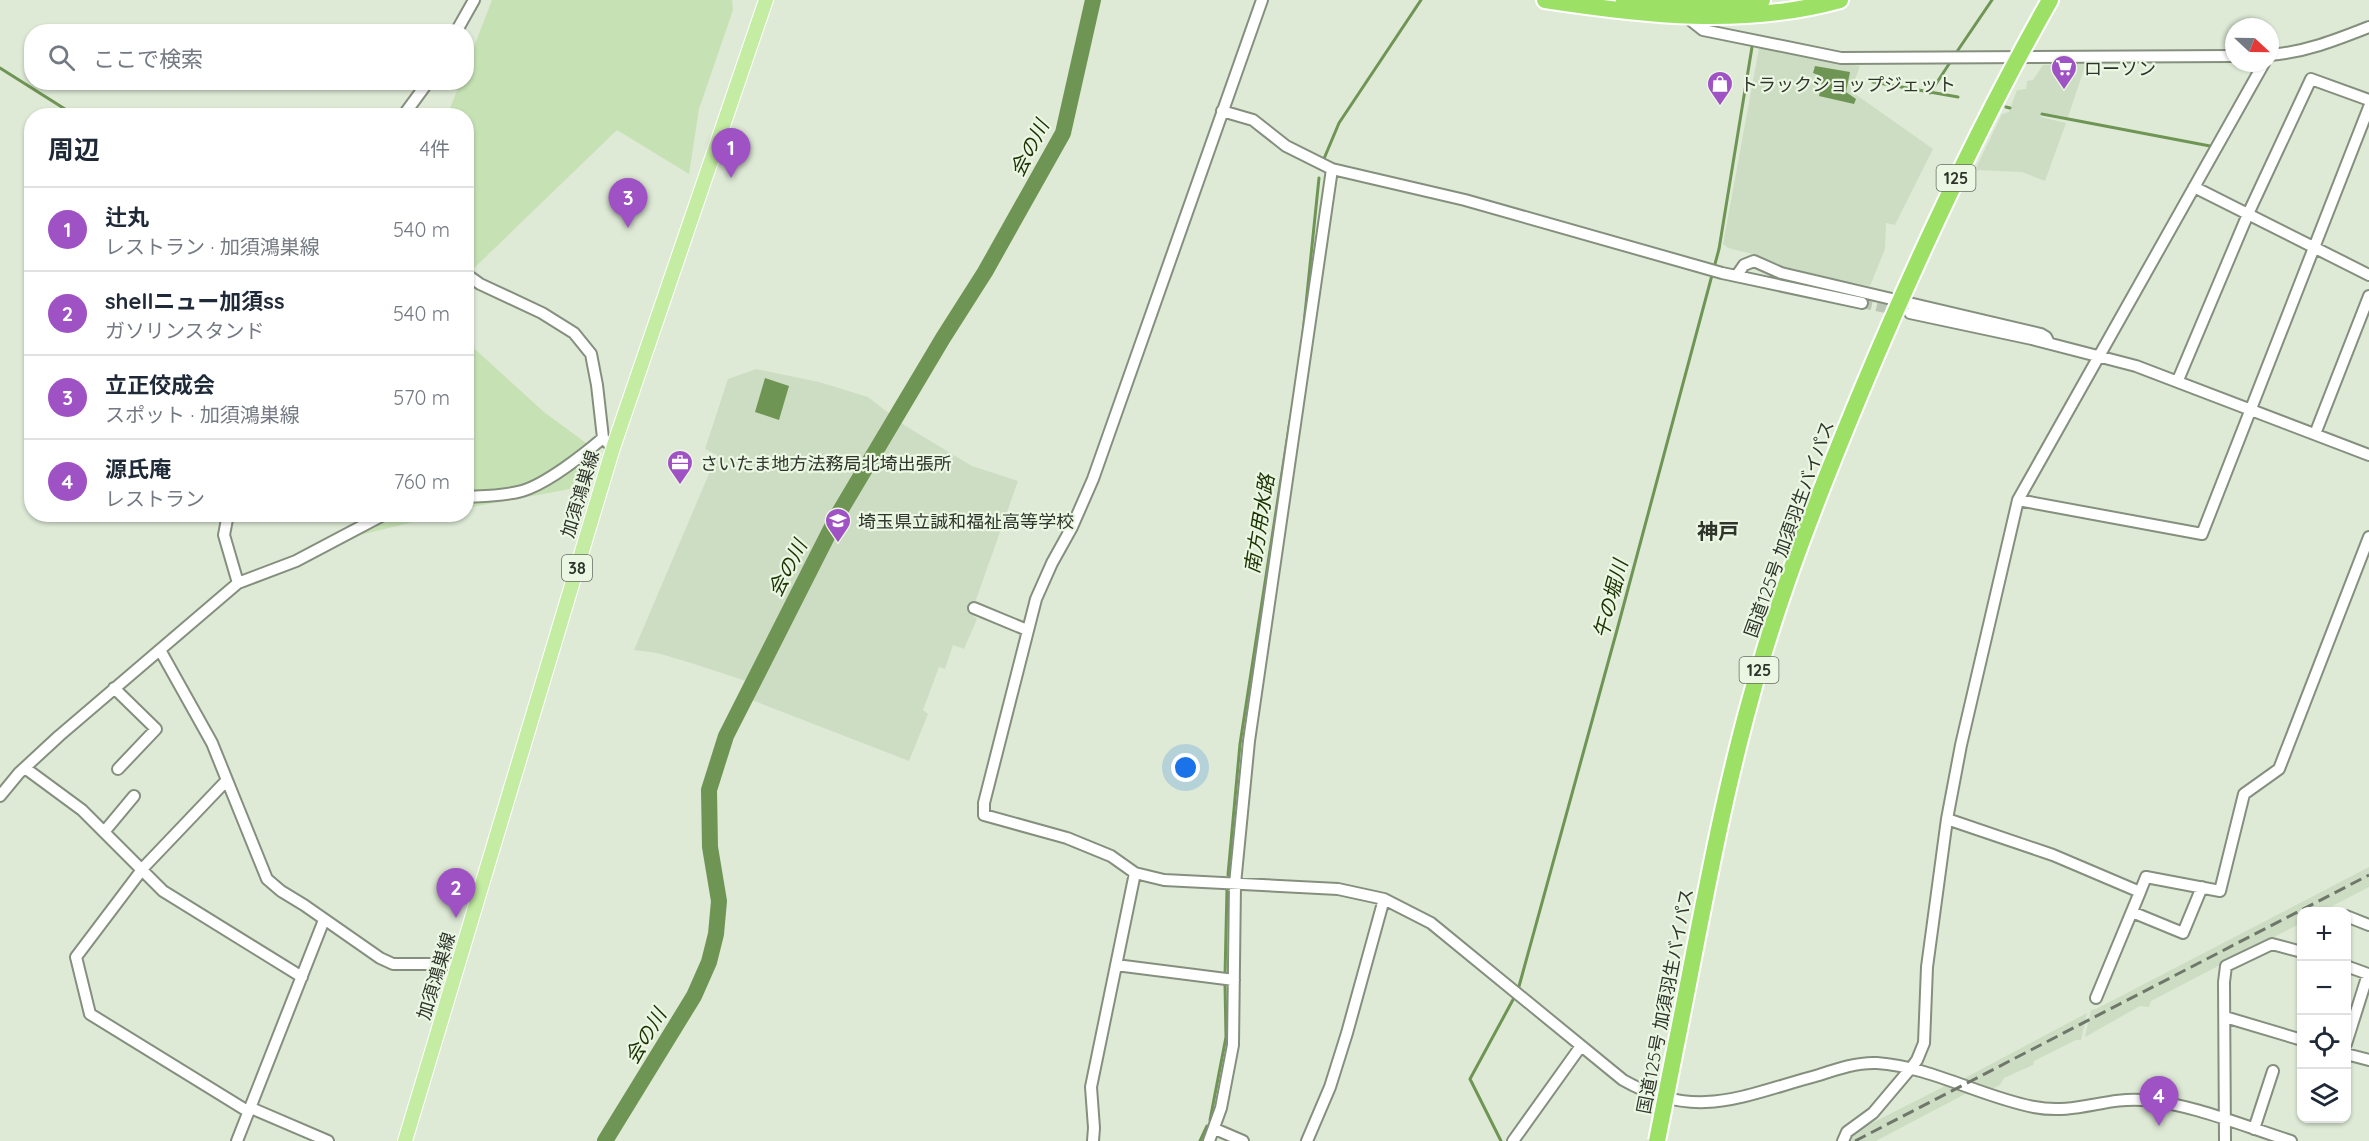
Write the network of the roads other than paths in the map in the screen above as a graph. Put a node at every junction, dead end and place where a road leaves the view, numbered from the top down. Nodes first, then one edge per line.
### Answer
1 (474, 0) edge
2 (766, 0) edge
3 (1262, 0) edge
4 (1545, 0) edge
5 (1624, 0) edge
6 (1762, 0) edge
7 (1840, 0) edge
8 (2050, 0) edge
9 (1683, 10) junction
10 (460, 24) edge
11 (2369, 27) edge
12 (2279, 54) edge
13 (2225, 56) edge
14 (2018, 58) junction
15 (2259, 72) edge
16 (422, 90) edge
17 (2369, 100) edge
18 (2369, 107) edge
19 (409, 108) edge
20 (1222, 111) junction
21 (1332, 168) junction
22 (2194, 187) junction
23 (2248, 214) junction
24 (2313, 247) junction
25 (1737, 275) junction
26 (2369, 275) edge
27 (474, 280) edge
28 (2369, 296) edge
29 (1862, 303) tunnel mouth
30 (1905, 307) junction
31 (2050, 344) junction
32 (2100, 357) junction
33 (2178, 380) junction
34 (2251, 410) junction
35 (2315, 434) junction
36 (608, 443) junction
37 (2369, 454) edge
38 (474, 497) edge
39 (2018, 500) junction
40 (226, 522) edge
41 (370, 522) edge
42 (2369, 537) edge
43 (238, 583) junction
44 (974, 608) dead end
45 (1027, 630) junction
46 (160, 650) junction
47 (114, 688) junction
48 (25, 768) junction
49 (118, 769) dead end
50 (227, 780) junction
51 (0, 796) edge
52 (134, 796) dead end
53 (1947, 819) junction
54 (104, 832) junction
55 (141, 871) junction
56 (1136, 873) junction
57 (1235, 884) junction
58 (2202, 888) junction
59 (2140, 892) junction
60 (1384, 899) junction
61 (2132, 912) junction
62 (2351, 918) edge
63 (324, 920) junction
64 (2369, 925) edge
65 (2297, 951) edge
66 (459, 964) junction
67 (1116, 965) junction
68 (2351, 968) edge
69 (302, 977) junction
70 (1234, 980) junction
71 (2096, 998) dead end
72 (2224, 1017) junction
73 (2351, 1028) edge
74 (2297, 1039) edge
75 (1581, 1046) junction
76 (2351, 1055) edge
77 (2369, 1060) edge
78 (1911, 1068) junction
79 (2273, 1071) dead end
80 (250, 1110) junction
81 (2225, 1120) junction
82 (1215, 1129) junction
83 (2254, 1129) junction
84 (237, 1141) edge
85 (328, 1141) edge
86 (405, 1141) edge
87 (1093, 1141) edge
88 (1209, 1141) edge
89 (1243, 1141) edge
90 (1306, 1141) edge
91 (1513, 1141) edge
92 (1657, 1141) edge
93 (1843, 1141) edge
94 (2225, 1141) edge
95 (2291, 1141) edge

1 - 10 street
2 - 36 main road, 加須鴻巣線 / 38
3 - 20 street
4 - 9 highway
5 - 9 highway
6 - 9 highway
7 - 9 highway
8 - 14 highway, 国道125号 加須羽生バイパス / 125
9 - 14 street
11 - 12 street
13 - 14 street
14 - 30 highway, 国道125号 加須羽生バイパス / 125
15 - 22 street
16 - 19 street
17 - 23 street
18 - 24 street
20 - 21 street
20 - 45 street
21 - 25 street
21 - 57 street
22 - 23 street
22 - 32 street
23 - 24 street
23 - 33 street
24 - 26 street
24 - 34 street
25 - 29 street
25 - 30 street
27 - 36 street
28 - 35 street
30 - 31 street
30 - 31 street
30 - 92 highway, 国道125号 加須羽生バイパス / 125, bridge
31 - 32 street
32 - 33 street
32 - 39 street
33 - 34 street
34 - 35 street
34 - 39 street
35 - 37 street
36 - 38 street
36 - 66 main road, 加須鴻巣線 / 38
39 - 53 street
40 - 43 street
41 - 43 street
42 - 58 street
43 - 46 street
44 - 45 street
45 - 56 street
46 - 47 street
46 - 50 street
47 - 48 street
47 - 49 street
48 - 51 street
48 - 54 street
50 - 55 street
50 - 63 street
52 - 54 street
53 - 59 street
53 - 78 street
54 - 55 street
55 - 69 street
55 - 80 street
56 - 57 street
56 - 67 street
57 - 60 street
57 - 70 street
58 - 59 street
58 - 61 street
59 - 61 street
60 - 75 street
60 - 90 street
61 - 71 street
62 - 64 street
63 - 66 street
63 - 69 street
65 - 72 street
66 - 86 main road, 加須鴻巣線 / 38
67 - 70 street
67 - 87 street
68 - 73 street
69 - 80 street
70 - 82 street
72 - 74 street
72 - 81 street
75 - 78 street
75 - 91 street
76 - 77 street
78 - 81 street
78 - 93 street
79 - 83 street
80 - 84 street
80 - 85 street
81 - 83 street
81 - 94 street
82 - 88 street
82 - 89 street
83 - 95 street

